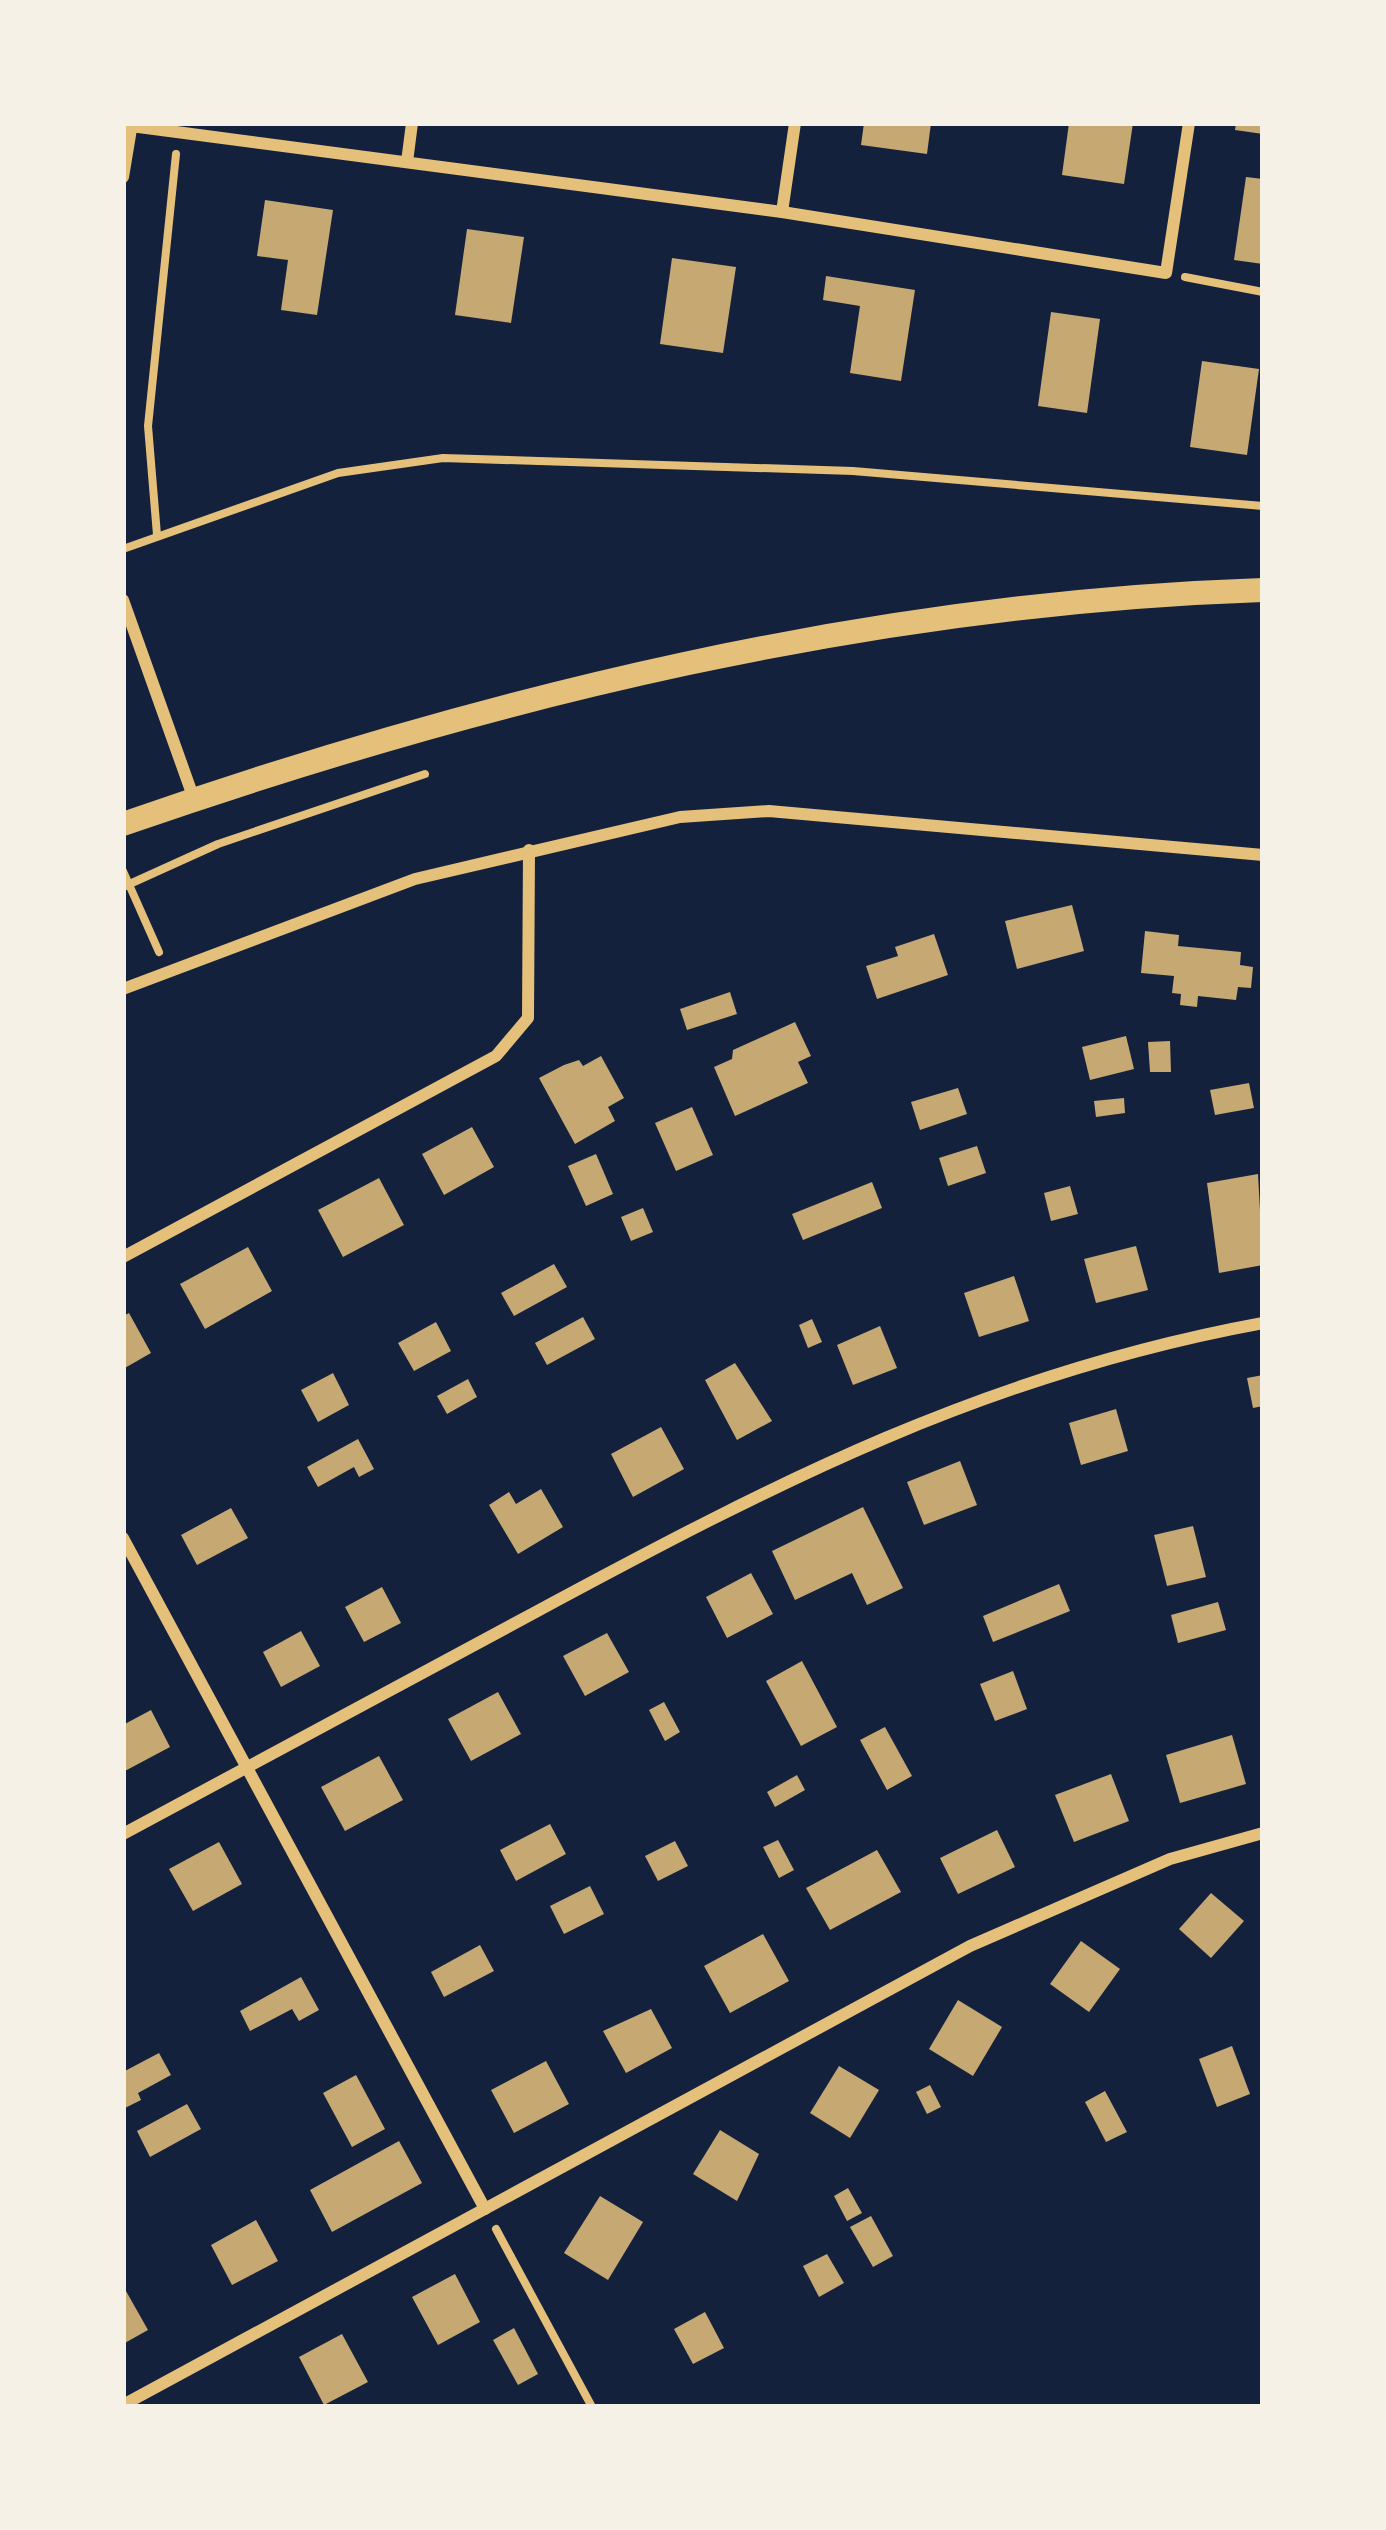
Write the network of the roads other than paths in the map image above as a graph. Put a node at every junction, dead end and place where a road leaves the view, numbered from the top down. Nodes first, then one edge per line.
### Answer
1 (412, 123) edge
2 (796, 123) edge
3 (1189, 123) edge
4 (131, 124) edge
5 (407, 162) junction
6 (123, 177) edge
7 (782, 212) junction
8 (1263, 590) edge
9 (123, 600) edge
10 (194, 799) junction
11 (123, 824) edge
12 (529, 850) junction
13 (1263, 855) edge
14 (123, 989) edge
15 (123, 1257) edge
16 (1263, 1323) edge
17 (123, 1538) edge
18 (248, 1767) junction
19 (1263, 1833) edge
20 (123, 1834) edge
21 (485, 2210) junction
22 (123, 2405) edge

1 - 5 street
2 - 7 street
3 - 7 street
4 - 5 street
4 - 6 street
5 - 7 street
8 - 10 main road
9 - 10 street
10 - 11 main road
12 - 13 street
12 - 14 street
12 - 15 street
16 - 18 street
17 - 18 street
18 - 20 street
18 - 21 street
19 - 21 street
21 - 22 street

